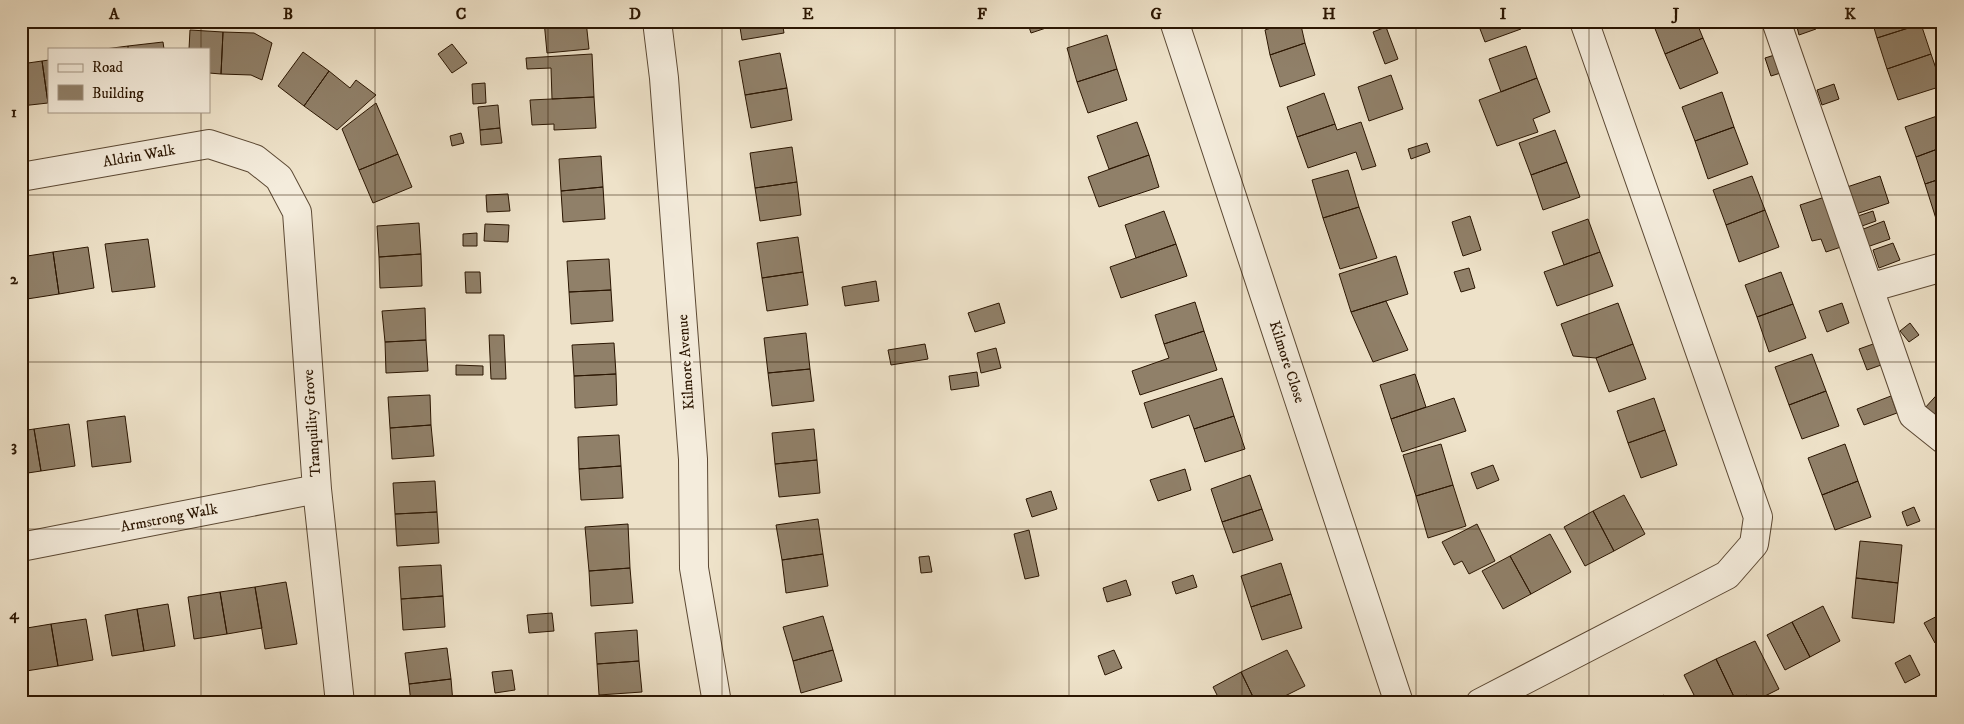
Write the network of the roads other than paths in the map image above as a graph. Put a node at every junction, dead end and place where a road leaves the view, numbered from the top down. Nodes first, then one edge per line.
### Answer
1 (657, 21) edge
2 (1174, 21) edge
3 (1584, 21) edge
4 (1776, 21) edge
5 (255, 159) joint
6 (21, 177) edge
7 (1943, 267) edge
8 (1868, 288) junction
9 (1943, 439) edge
10 (317, 489) junction
11 (21, 547) edge
12 (340, 703) edge
13 (717, 703) edge
14 (1399, 703) edge
15 (1480, 703) edge

1 - 13 street, Kilmore Avenue
2 - 14 street, Kilmore Close
3 - 15 street
4 - 8 street
5 - 6 street, Aldrin Walk
5 - 10 street, Tranquility Grove
7 - 8 street
8 - 9 street
10 - 11 street, Armstrong Walk
10 - 12 street, Tranquility Grove

